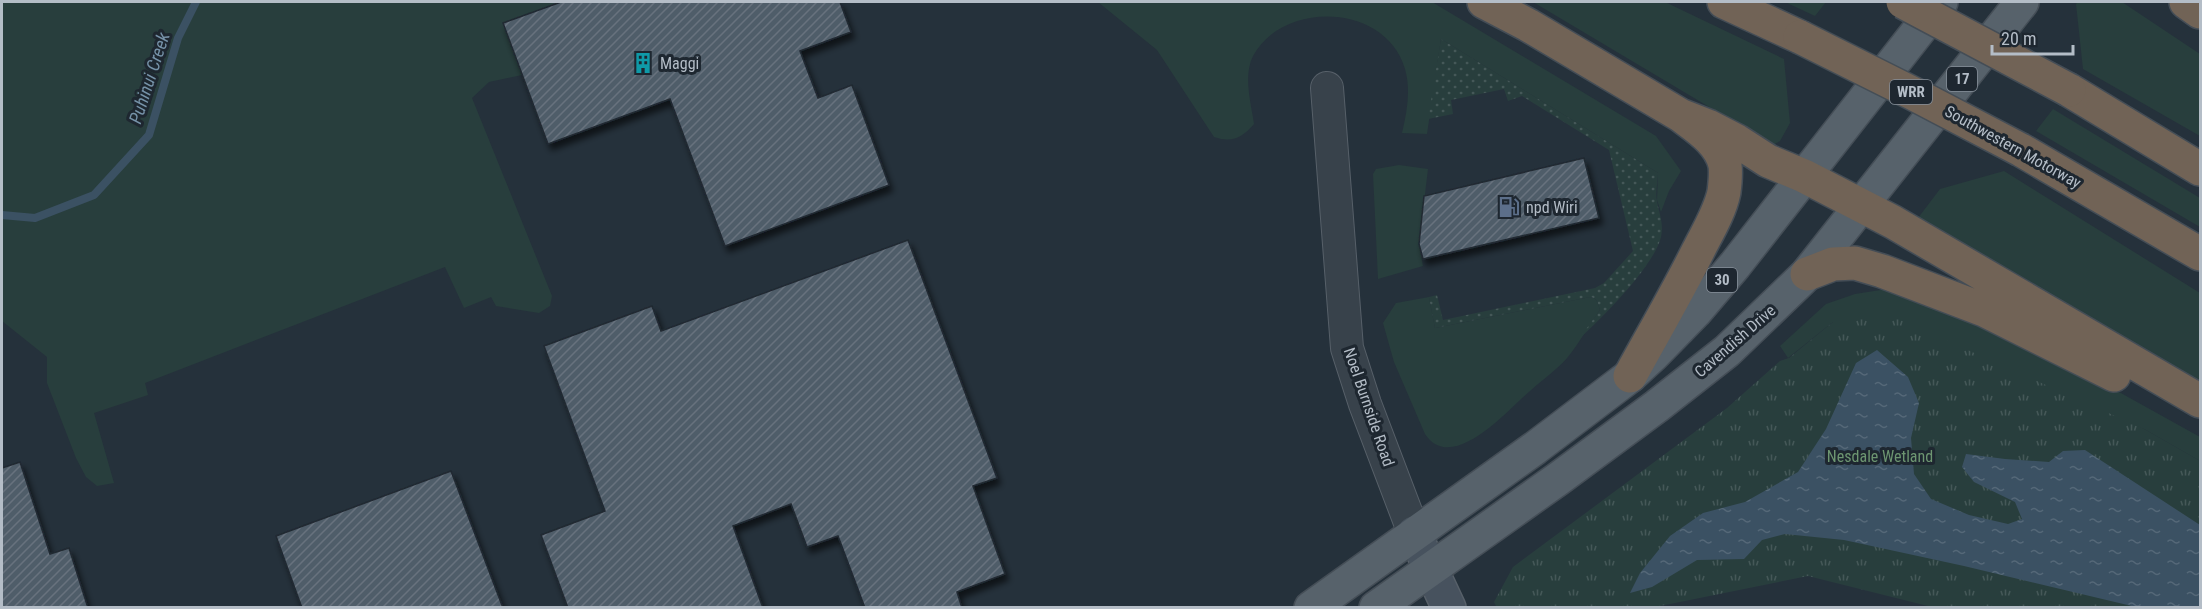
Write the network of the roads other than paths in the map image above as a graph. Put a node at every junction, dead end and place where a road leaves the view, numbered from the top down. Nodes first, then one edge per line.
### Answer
1 (1484, 2) edge
2 (1724, 2) edge
3 (1903, 2) edge
4 (1941, 2) edge
5 (2022, 2) edge
6 (2186, 2) edge
7 (2200, 12) edge
8 (1327, 88) dead end
9 (1680, 115) junction
10 (2200, 169) edge
11 (1804, 176) junction
12 (1863, 206) junction
13 (2200, 254) edge
14 (1807, 274) junction
15 (1630, 376) junction
16 (2200, 401) edge
17 (2200, 414) edge
18 (1414, 533) junction
19 (1431, 570) junction
20 (1311, 608) edge
21 (1376, 608) edge
22 (1449, 608) edge

1 - 9 highway
2 - 13 highway, Southwestern Motorway / WRR, bridge
3 - 10 highway, bridge
4 - 11 main road
5 - 12 main road, Cavendish Drive / 17
6 - 7 highway
8 - 18 street, Noel Burnside Road
9 - 11 highway
9 - 15 highway
11 - 12 highway
11 - 15 main road, 30
12 - 14 main road, Cavendish Drive
12 - 16 highway
14 - 17 highway
14 - 19 main road, Cavendish Drive
15 - 18 main road, 30
18 - 19 main road, Noel Burnside Road
18 - 20 main road, 30
19 - 21 main road, Cavendish Drive
19 - 22 main road, Noel Burnside Road

